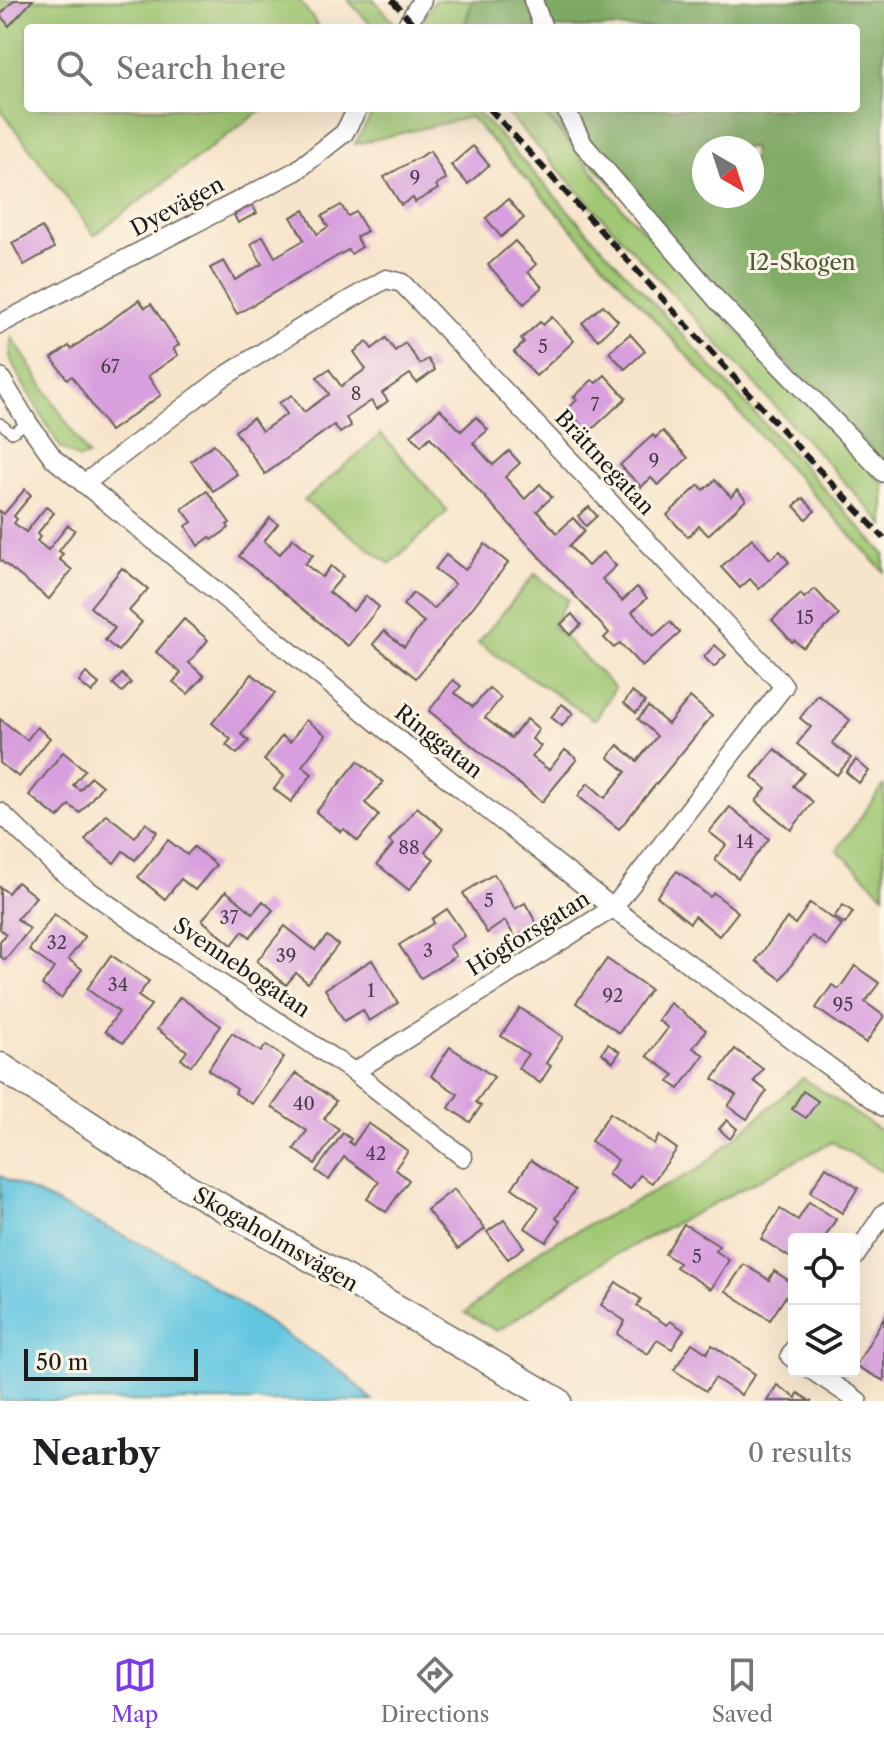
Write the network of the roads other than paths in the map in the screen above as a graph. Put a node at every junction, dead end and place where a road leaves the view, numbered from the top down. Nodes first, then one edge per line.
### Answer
1 (422, 0) edge
2 (533, 0) edge
3 (407, 24) edge
4 (542, 24) edge
5 (356, 112) edge
6 (567, 112) edge
7 (0, 324) edge
8 (0, 377) edge
9 (0, 423) edge
10 (28, 423) junction
11 (884, 473) edge
12 (84, 484) junction
13 (784, 686) joint
14 (0, 812) edge
15 (613, 908) junction
16 (0, 1066) edge
17 (354, 1072) junction
18 (884, 1107) edge
19 (463, 1157) dead end
20 (884, 1213) edge
21 (860, 1249) edge
22 (822, 1377) edge
23 (558, 1401) edge
24 (858, 1401) edge

1 - 3 street
2 - 4 street
5 - 7 street, Dyevägen
6 - 11 street
8 - 10 street, Ringgatan
9 - 10 lane
10 - 12 street, Ringgatan
12 - 13 street, Brättnegatan
12 - 15 street, Ringgatan
13 - 15 street, Högforsgatan
14 - 17 street, Svennebogatan
15 - 17 street, Högforsgatan
15 - 18 street, Ringgatan
16 - 23 street, Skogaholmsvägen
17 - 19 street, Svennebogatan
20 - 21 street
22 - 24 street

